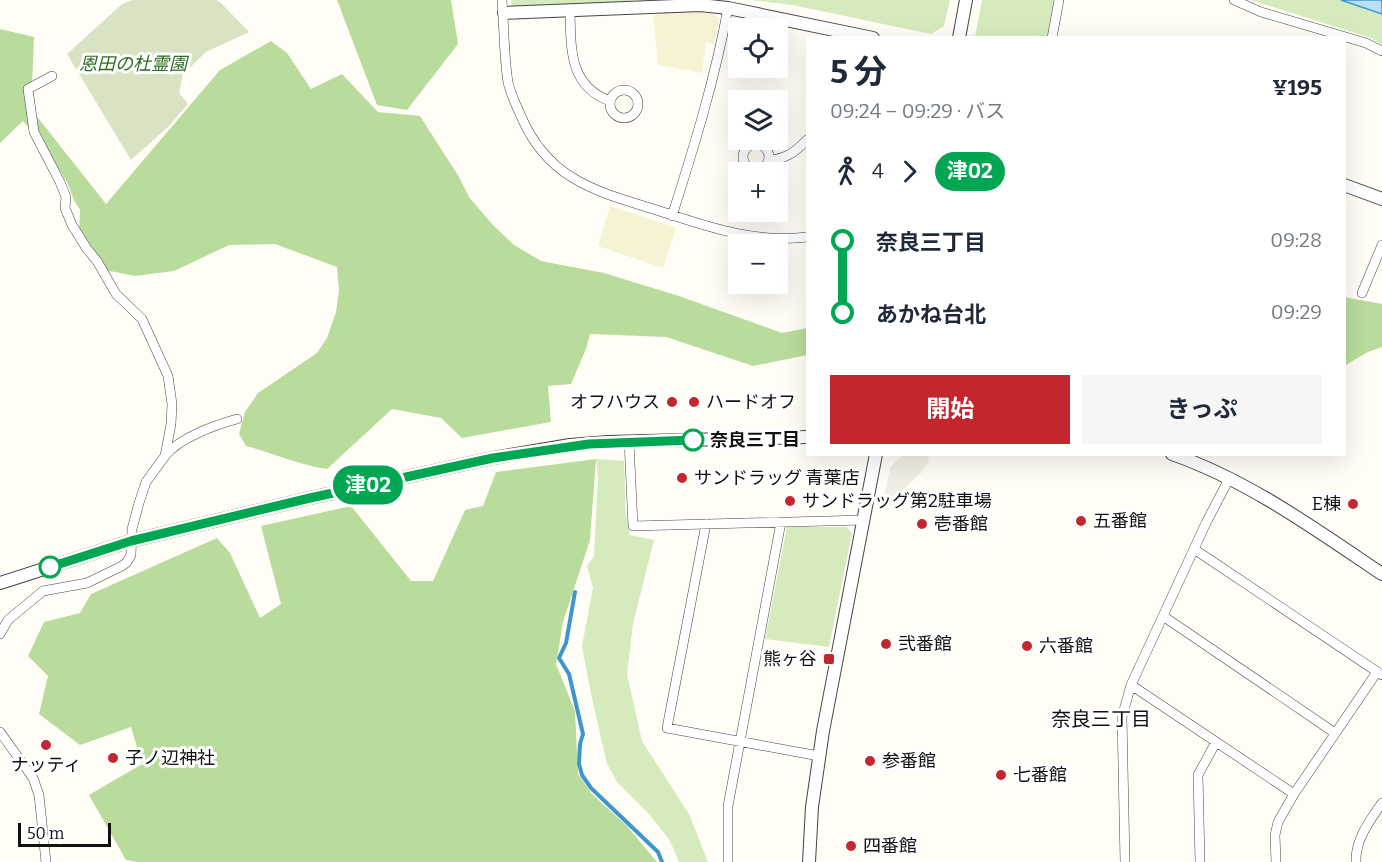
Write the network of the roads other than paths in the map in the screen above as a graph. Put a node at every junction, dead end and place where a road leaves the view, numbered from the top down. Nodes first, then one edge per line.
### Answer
1 (502, 0) edge
2 (966, 0) edge
3 (1059, 0) edge
4 (1234, 0) edge
5 (728, 8) junction
6 (570, 11) junction
7 (504, 13) junction
8 (831, 33) edge
9 (856, 36) edge
10 (959, 36) edge
11 (1052, 36) edge
12 (1342, 36) edge
13 (1346, 37) edge
14 (1382, 51) edge
15 (52, 76) dead end
16 (610, 101) dead end
17 (806, 141) edge
18 (769, 160) dead end
19 (1346, 186) edge
20 (1382, 199) edge
21 (672, 216) junction
22 (806, 237) edge
23 (1382, 244) edge
24 (1362, 293) dead end
25 (237, 419) dead end
26 (806, 437) edge
27 (629, 441) junction
28 (165, 456) junction
29 (876, 456) edge
30 (1177, 456) edge
31 (1230, 477) junction
32 (864, 520) junction
33 (781, 522) junction
34 (706, 524) junction
35 (131, 541) junction
36 (1194, 549) junction
37 (1382, 574) edge
38 (0, 583) edge
39 (1163, 616) junction
40 (0, 634) edge
41 (1379, 674) edge
42 (1131, 685) junction
43 (0, 732) edge
44 (1335, 734) junction
45 (1216, 742) junction
46 (740, 743) junction
47 (819, 756) junction
48 (1294, 794) junction
49 (1382, 803) edge
50 (45, 862) edge
51 (728, 862) edge
52 (808, 862) edge
53 (1125, 862) edge
54 (1200, 862) edge
55 (1276, 862) edge
56 (1356, 862) edge

1 - 7 street
2 - 10 street
3 - 11 street
4 - 12 street
5 - 6 street
5 - 8 street
5 - 21 street
6 - 7 street
6 - 16 street
7 - 21 street
8 - 9 street
13 - 14 street
15 - 28 street
17 - 18 street
19 - 20 street
21 - 22 street
23 - 24 street
25 - 28 street
26 - 27 street
27 - 34 street
27 - 35 street
28 - 35 street
29 - 32 street
30 - 31 street
31 - 36 street
31 - 37 street
32 - 33 street
32 - 47 street
33 - 34 street
33 - 46 street
34 - 46 street
35 - 38 street
35 - 40 street
36 - 39 street
36 - 41 street
39 - 42 street
39 - 44 street
41 - 44 street
42 - 45 street
42 - 53 street
43 - 50 street
44 - 48 street
45 - 48 street
45 - 54 street
46 - 47 street
46 - 51 street
47 - 52 street
48 - 55 street
49 - 56 street

